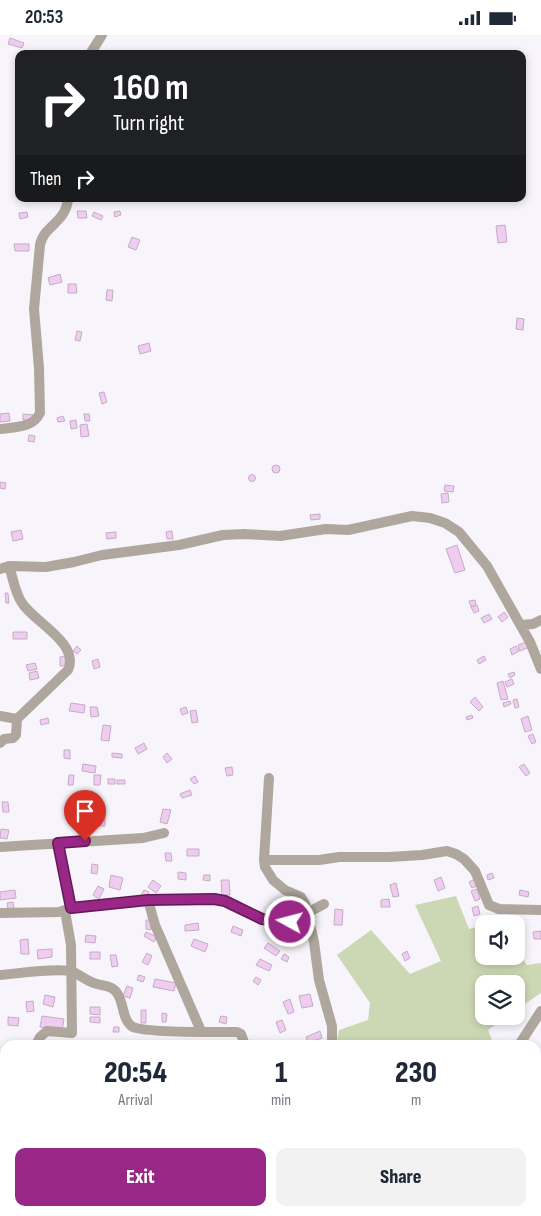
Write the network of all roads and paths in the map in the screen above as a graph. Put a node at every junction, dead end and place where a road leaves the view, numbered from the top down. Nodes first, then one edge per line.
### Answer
1 (102, 35) edge
2 (92, 50) edge
3 (67, 202) edge
4 (0, 429) edge
5 (5, 567) edge
6 (541, 620) edge
7 (521, 625) junction
8 (541, 669) edge
9 (0, 716) edge
10 (17, 719) junction
11 (0, 743) edge
12 (269, 779) dead end
13 (164, 833) dead end
14 (58, 843) junction
15 (0, 847) edge
16 (264, 861) junction
17 (148, 900) junction
18 (324, 904) dead end
19 (68, 909) junction
20 (541, 910) edge
21 (0, 913) edge
22 (308, 914) junction
23 (72, 971) junction
24 (0, 975) edge
25 (541, 1011) edge
26 (201, 1031) junction
27 (38, 1040) edge
28 (244, 1040) edge
29 (332, 1040) edge
30 (522, 1040) edge

1 - 2 street
3 - 4 street
5 - 7 street
5 - 10 street
6 - 7 street
7 - 8 street
9 - 10 street
10 - 11 street
12 - 16 street
13 - 14 street
14 - 15 street
14 - 19 street
16 - 20 street
16 - 22 street
17 - 19 street
17 - 22 street
17 - 26 street
18 - 22 street
19 - 21 street
19 - 23 street
22 - 29 street
23 - 24 street
23 - 26 street
23 - 27 street
25 - 30 street
26 - 28 street

